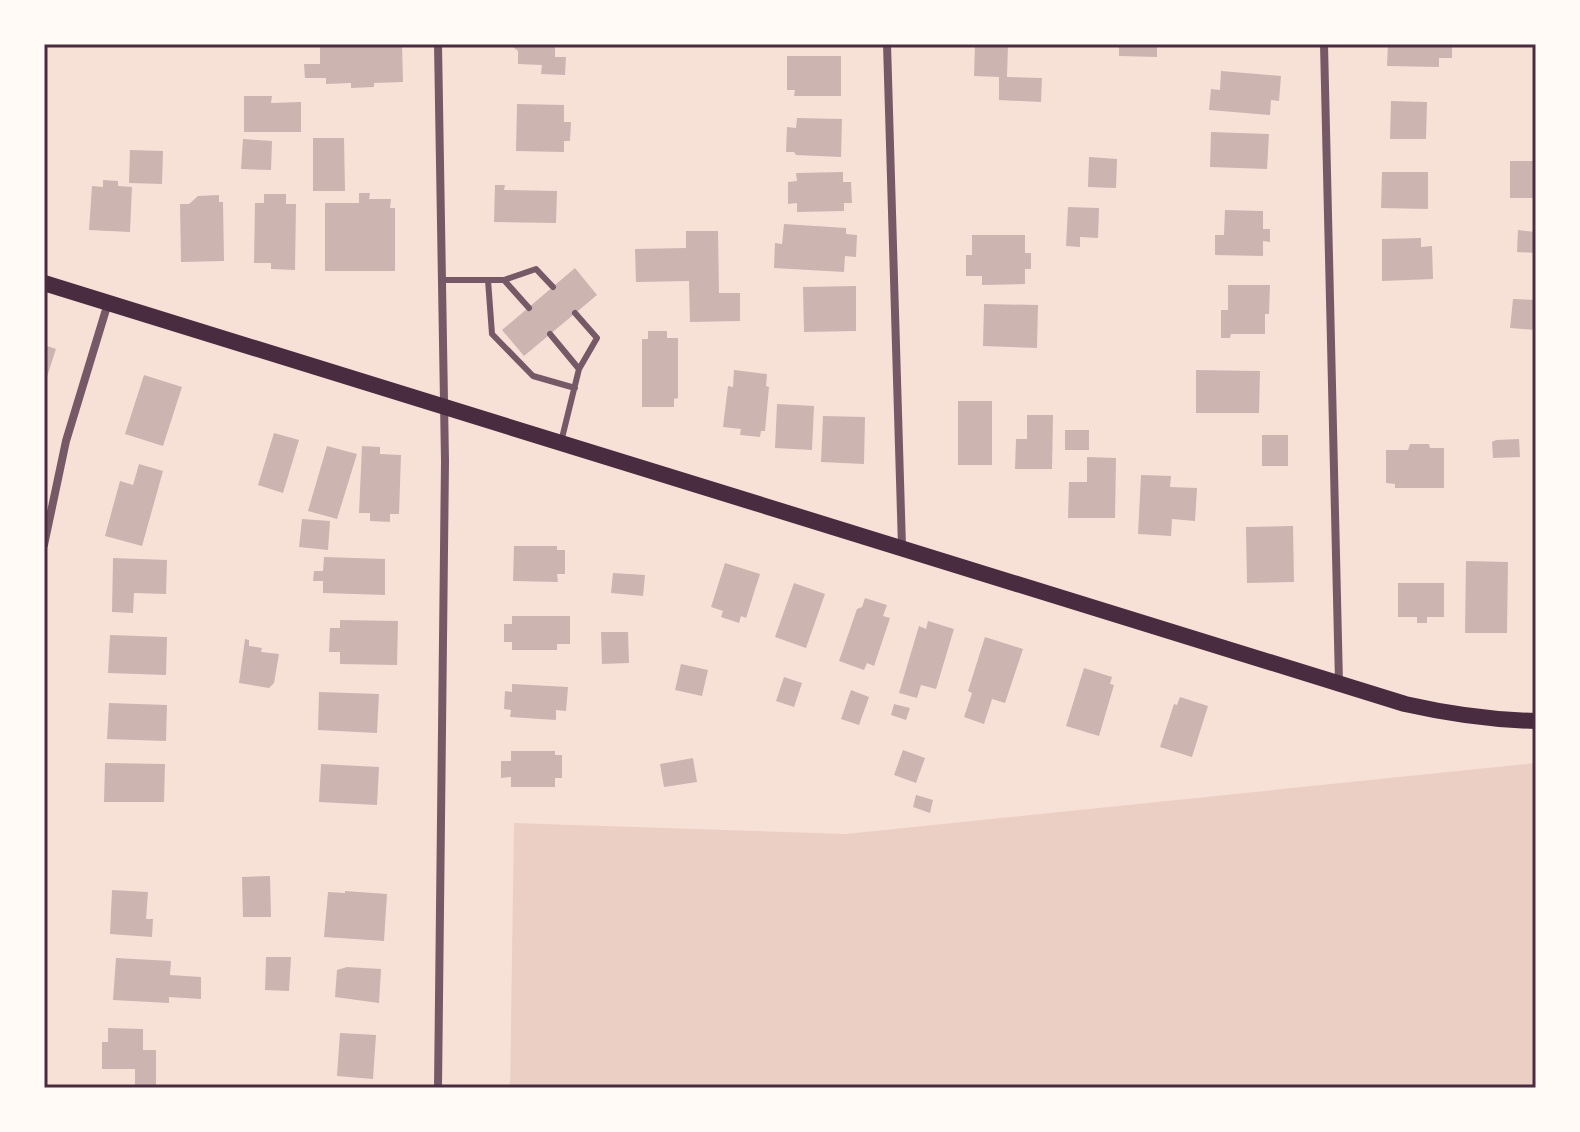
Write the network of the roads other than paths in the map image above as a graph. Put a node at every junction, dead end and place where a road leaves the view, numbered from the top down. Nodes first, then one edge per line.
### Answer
1 (438, 44) edge
2 (887, 44) edge
3 (1324, 44) edge
4 (442, 280) junction
5 (488, 280) junction
6 (504, 280) junction
7 (44, 283) edge
8 (553, 287) dead end
9 (108, 302) junction
10 (529, 308) dead end
11 (575, 313) dead end
12 (550, 334) dead end
13 (579, 369) junction
14 (575, 388) junction
15 (443, 406) junction
16 (561, 442) junction
17 (44, 545) edge
18 (902, 547) junction
19 (1339, 683) junction
20 (1536, 721) edge
21 (438, 1088) edge

1 - 4 street
2 - 18 street
3 - 19 street
4 - 5 lane
4 - 15 street
5 - 6 lane
5 - 14 lane
6 - 8 lane
6 - 10 lane
7 - 9 main road
9 - 15 main road
9 - 17 street
11 - 13 lane
12 - 13 lane
13 - 14 lane
14 - 16 lane
15 - 16 main road
15 - 21 street
16 - 18 main road
18 - 19 main road
19 - 20 main road

